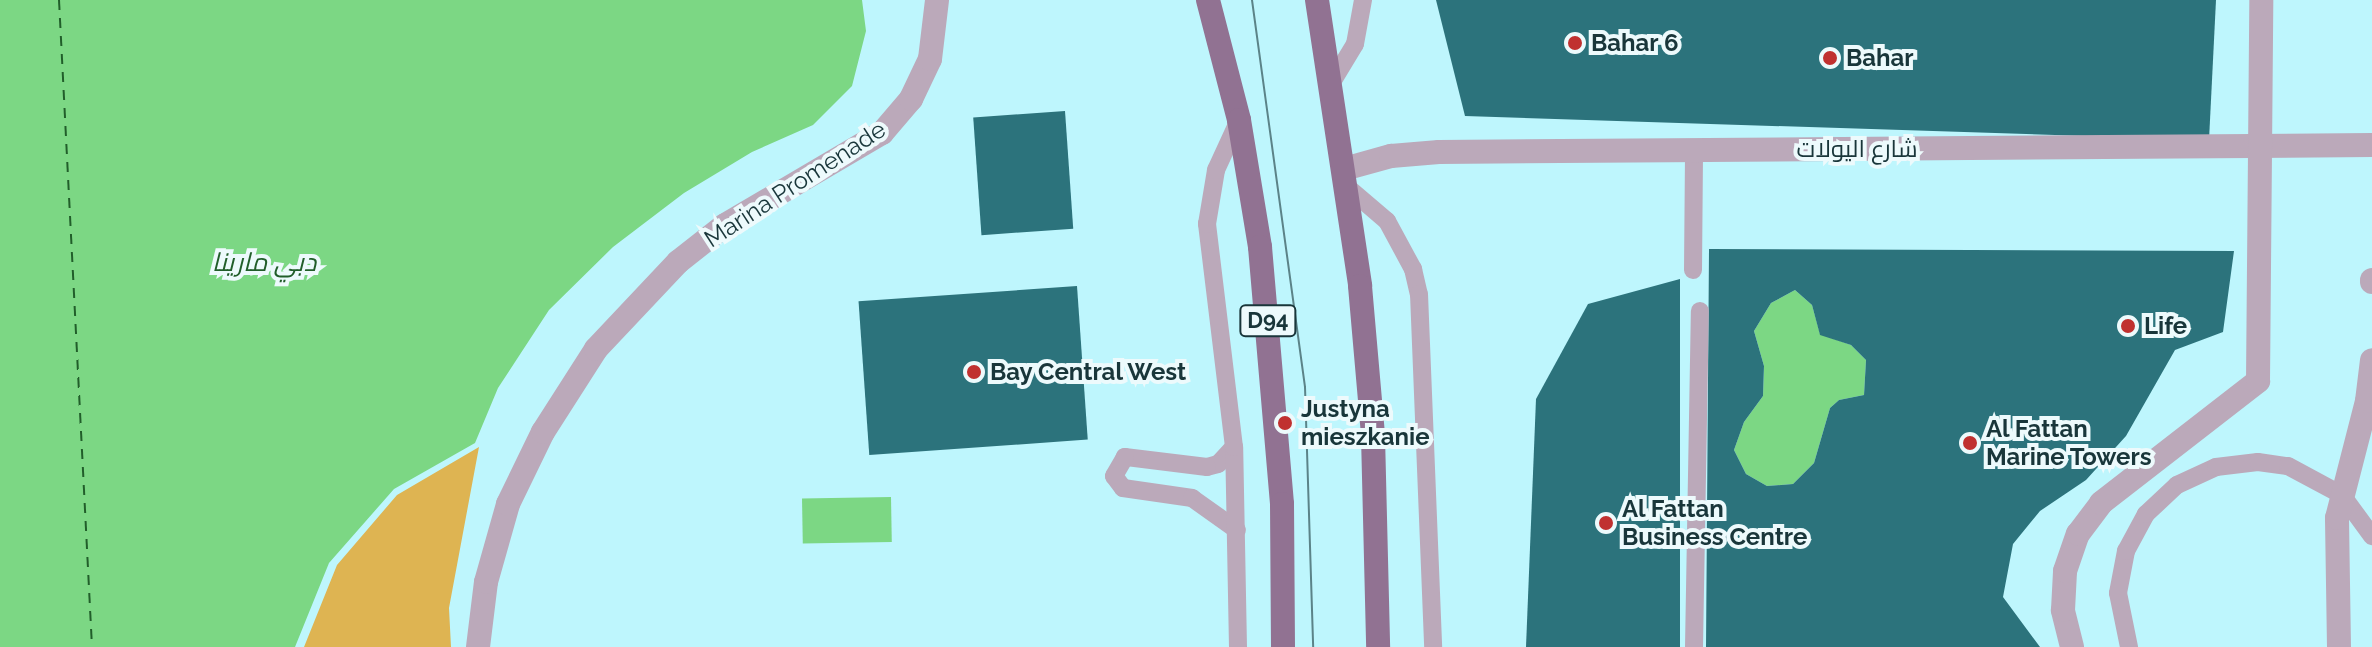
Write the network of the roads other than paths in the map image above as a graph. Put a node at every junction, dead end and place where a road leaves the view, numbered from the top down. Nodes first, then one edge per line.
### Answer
1 (937, 0) edge
2 (1208, 0) edge
3 (1317, 0) edge
4 (1363, 0) edge
5 (2261, 0) edge
6 (1332, 82) junction
7 (1239, 120) junction
8 (2372, 145) edge
9 (2258, 146) junction
10 (1694, 150) junction
11 (1345, 178) junction
12 (1693, 270) dead end
13 (1700, 311) dead end
14 (2372, 360) edge
15 (1234, 447) junction
16 (1196, 467) junction
17 (2342, 495) junction
18 (1192, 498) junction
19 (1237, 530) junction
20 (2372, 536) edge
21 (1237, 644) edge
22 (478, 647) edge
23 (1283, 647) edge
24 (1378, 647) edge
25 (1433, 647) edge
26 (1694, 647) edge
27 (2072, 647) edge
28 (2129, 647) edge
29 (2339, 647) edge

1 - 22 street, Marina Promenade
2 - 7 main road, D94
3 - 6 main road
4 - 6 lane
5 - 9 street
6 - 11 main road
7 - 15 lane
7 - 23 main road, D94
8 - 9 street, شارع اليولات
9 - 10 street, شارع اليولات
9 - 27 street
10 - 11 street, شارع اليولات
10 - 12 lane
11 - 24 main road
11 - 25 lane
13 - 26 lane
14 - 17 street
15 - 16 lane
15 - 19 lane
16 - 18 lane
16 - 18 lane
17 - 20 lane
17 - 28 lane
17 - 29 street
18 - 19 lane
19 - 21 lane

